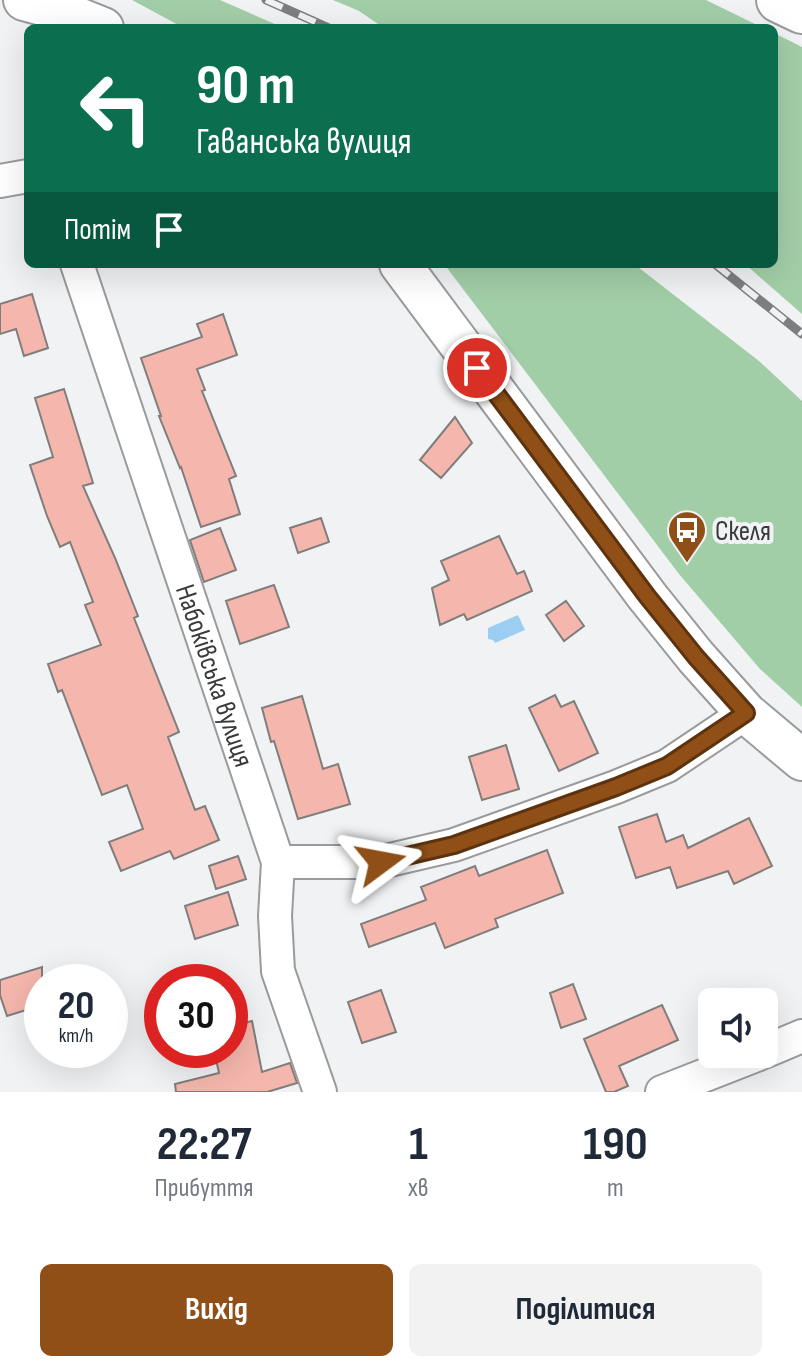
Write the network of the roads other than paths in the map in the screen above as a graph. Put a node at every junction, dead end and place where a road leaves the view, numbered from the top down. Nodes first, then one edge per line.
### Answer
1 (779, 0) edge
2 (802, 11) edge
3 (42, 12) edge
4 (88, 24) edge
5 (24, 177) edge
6 (0, 181) edge
7 (78, 268) edge
8 (403, 268) edge
9 (746, 713) junction
10 (802, 760) edge
11 (278, 862) junction
12 (802, 1036) edge
13 (778, 1046) edge
14 (724, 1068) edge
15 (320, 1092) edge
16 (662, 1092) edge

1 - 2 main road
3 - 4 street
5 - 6 street
7 - 11 street, Набоківська вулиця
8 - 9 street
9 - 10 street
9 - 11 street
11 - 15 street, Набоківська вулиця
12 - 13 street
14 - 16 street

